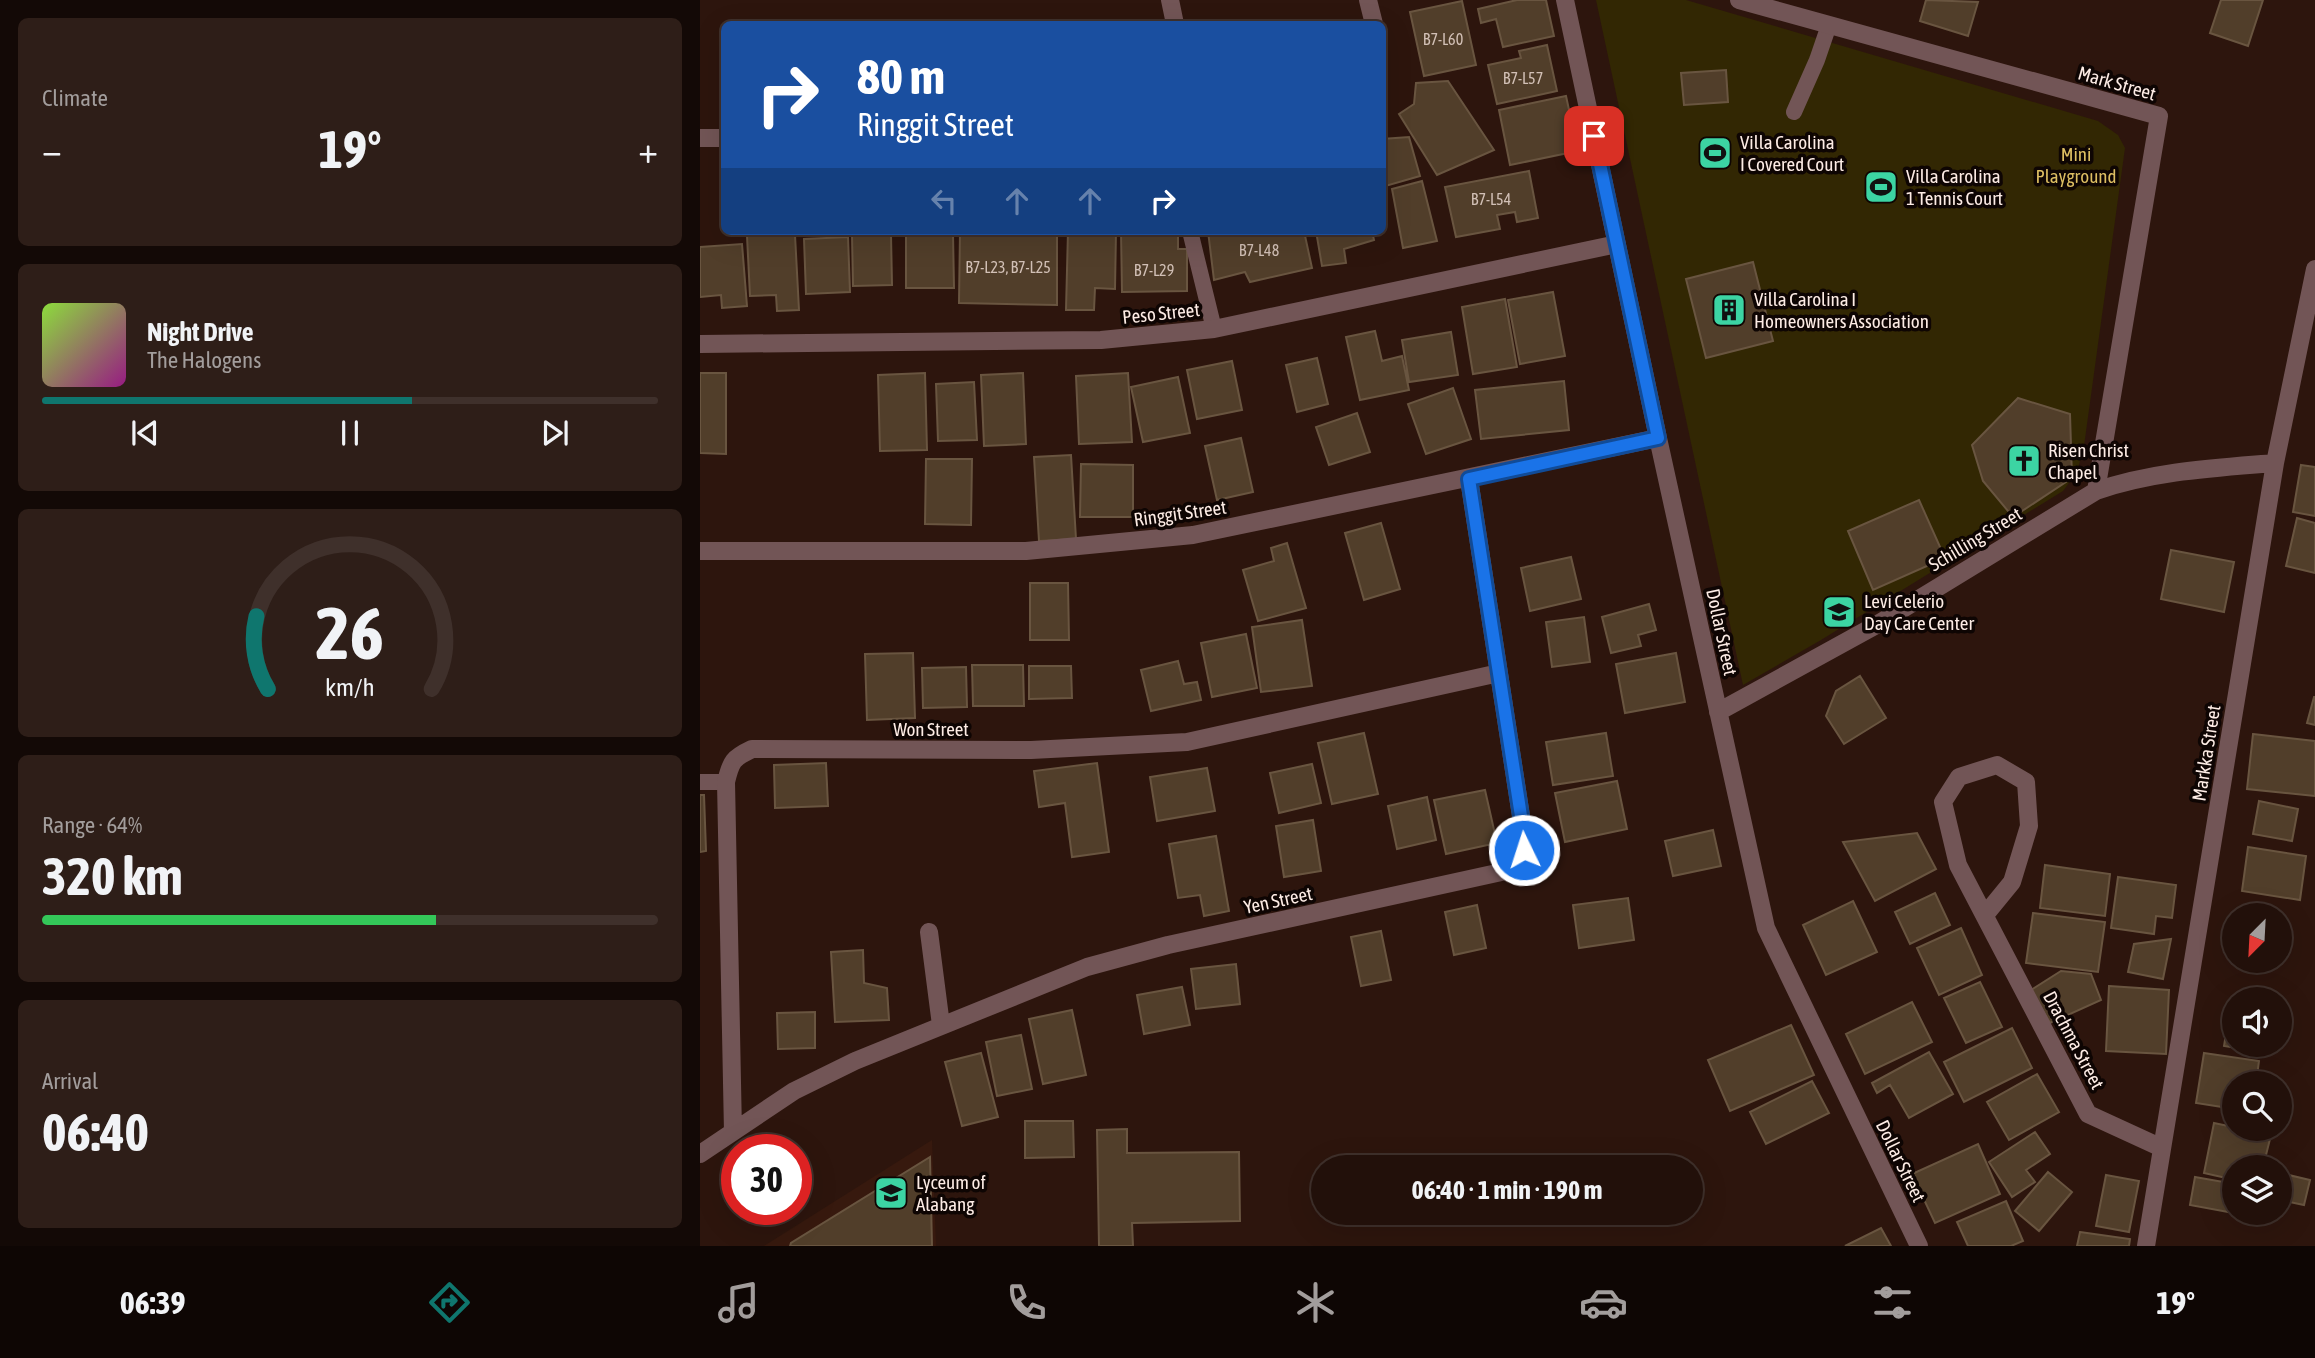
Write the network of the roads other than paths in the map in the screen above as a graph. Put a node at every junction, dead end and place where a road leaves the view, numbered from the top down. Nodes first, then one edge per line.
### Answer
1 (1170, 0) edge
2 (1368, 0) edge
3 (1565, 0) edge
4 (1739, 0) edge
5 (1174, 21) edge
6 (1373, 21) edge
7 (1829, 25) junction
8 (1794, 112) dead end
9 (700, 138) edge
10 (721, 138) edge
11 (1191, 235) edge
12 (1617, 244) junction
13 (2315, 269) edge
14 (1214, 329) junction
15 (700, 344) edge
16 (1658, 438) junction
17 (2275, 463) junction
18 (1469, 479) junction
19 (2096, 491) junction
20 (700, 551) edge
21 (1499, 673) junction
22 (1718, 712) junction
23 (700, 782) edge
24 (726, 782) junction
25 (1984, 915) junction
26 (929, 932) dead end
27 (941, 1025) junction
28 (733, 1132) junction
29 (2162, 1148) junction
30 (700, 1154) edge
31 (1919, 1246) edge
32 (2146, 1246) edge

1 - 5 street
2 - 6 street
3 - 12 street, Dollar Street
4 - 7 street, Mark Street
7 - 8 lane
7 - 19 street, Mark Street
9 - 10 street
11 - 14 lane
12 - 14 street, Peso Street
12 - 16 street, Dollar Street
13 - 17 street, Markka Street
14 - 15 street, Peso Street
16 - 18 street, Ringgit Street
16 - 22 street, Dollar Street
17 - 19 street, Schilling Street
17 - 29 street, Markka Street
18 - 20 street, Ringgit Street
18 - 21 street, Yen Street
19 - 22 street, Schilling Street
21 - 24 street, Won Street
21 - 27 street, Yen Street
22 - 31 street, Dollar Street
23 - 24 lane
24 - 28 street
25 - 25 street, Drachma Street
25 - 29 street, Drachma Street
26 - 27 street
27 - 28 street, Yen Street
28 - 30 street, Yen Street
29 - 32 street, Markka Street

